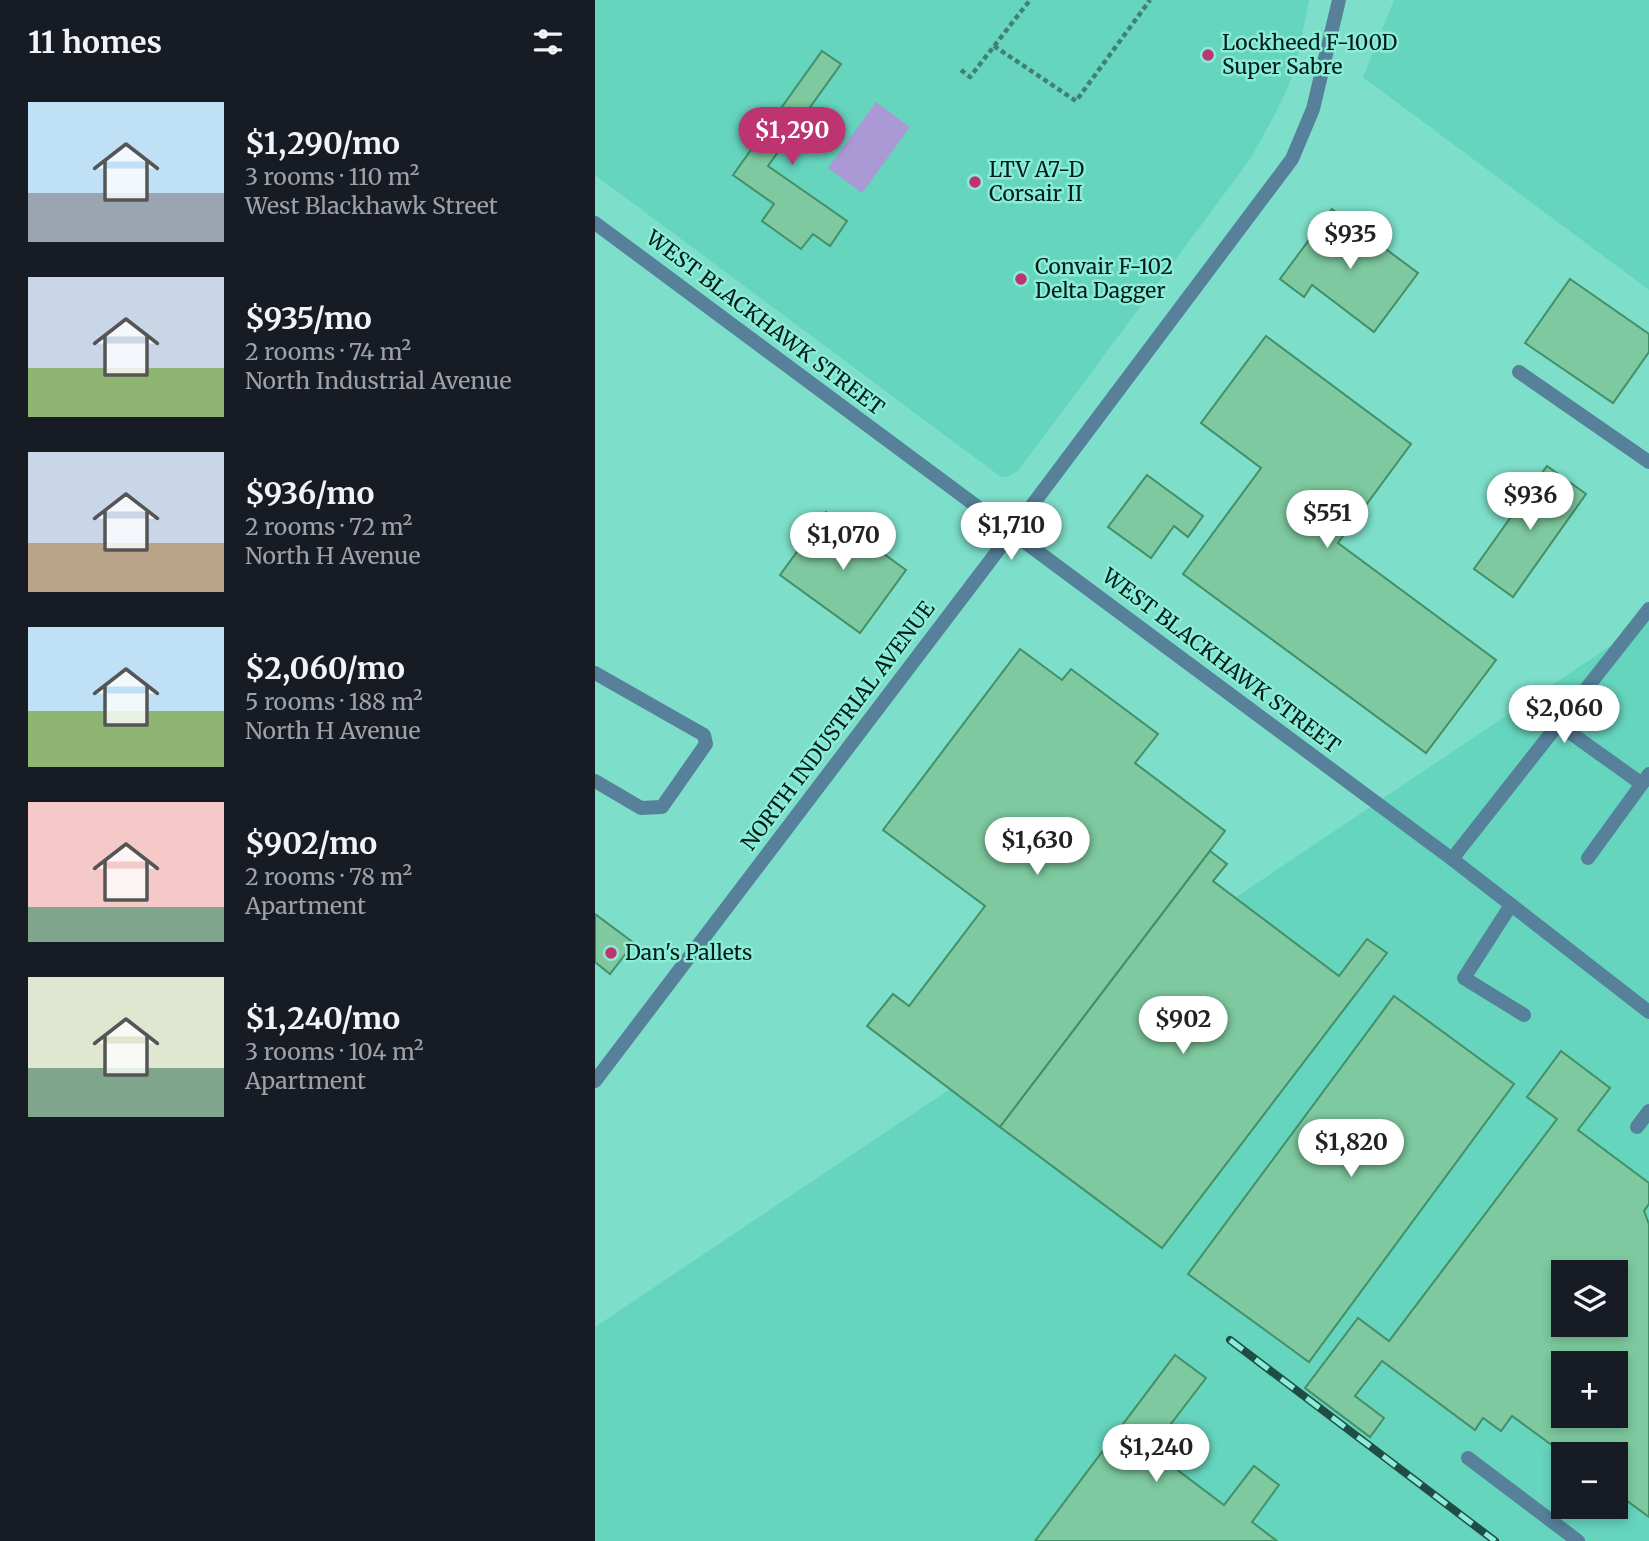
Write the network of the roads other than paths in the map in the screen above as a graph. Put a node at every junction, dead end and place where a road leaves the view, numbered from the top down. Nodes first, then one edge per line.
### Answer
1 (1339, 0) edge
2 (595, 223) edge
3 (1518, 372) dead end
4 (1649, 462) edge
5 (1012, 532) junction
6 (1649, 609) edge
7 (595, 673) edge
8 (1558, 724) junction
9 (1645, 779) edge
10 (595, 781) edge
11 (1588, 858) dead end
12 (1452, 859) junction
13 (1511, 905) junction
14 (1649, 1012) edge
15 (1524, 1015) dead end
16 (595, 1081) edge
17 (1649, 1111) edge
18 (1637, 1127) dead end
19 (1468, 1458) dead end
20 (1579, 1541) edge

1 - 5 street, NORTH INDUSTRIAL AVENUE
2 - 5 street, WEST BLACKHAWK STREET
3 - 4 street
5 - 12 street, WEST BLACKHAWK STREET
5 - 16 street, NORTH INDUSTRIAL AVENUE
6 - 8 street
7 - 10 street
8 - 9 street
8 - 12 street
9 - 11 street
12 - 13 street, WEST BLACKHAWK STREET
13 - 14 street, WEST BLACKHAWK STREET
13 - 15 street
17 - 18 street
19 - 20 street

